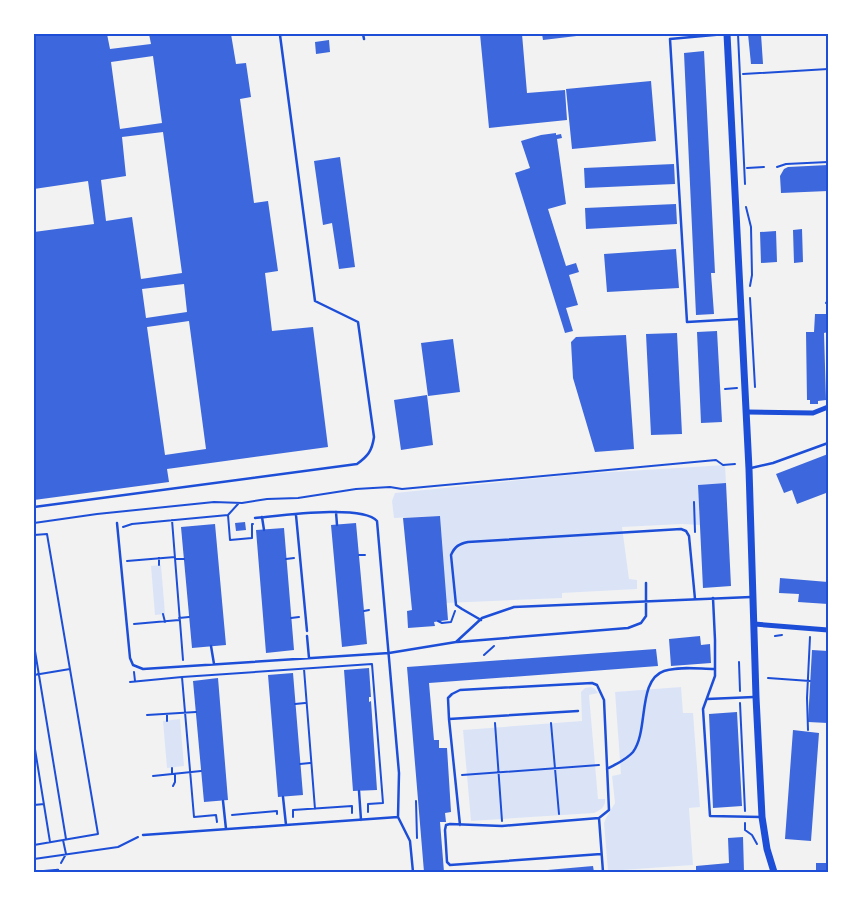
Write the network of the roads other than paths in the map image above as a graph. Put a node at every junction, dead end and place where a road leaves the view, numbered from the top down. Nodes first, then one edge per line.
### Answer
1 (280, 34) edge
2 (295, 34) edge
3 (363, 34) edge
4 (727, 34) edge
5 (364, 39) dead end
6 (742, 319) junction
7 (828, 408) edge
8 (747, 412) junction
9 (828, 443) edge
10 (749, 469) junction
11 (34, 507) edge
12 (336, 512) junction
13 (296, 515) junction
14 (262, 517) junction
15 (254, 518) dead end
16 (117, 523) dead end
17 (337, 525) dead end
18 (264, 530) dead end
19 (646, 583) dead end
20 (753, 596) junction
21 (713, 598) junction
22 (695, 599) junction
23 (647, 601) junction
24 (481, 620) junction
25 (754, 624) junction
26 (828, 630) edge
27 (307, 631) dead end
28 (307, 636) dead end
29 (456, 642) junction
30 (211, 646) dead end
31 (389, 653) junction
32 (309, 658) junction
33 (214, 664) junction
34 (715, 669) junction
35 (756, 697) junction
36 (707, 699) junction
37 (578, 711) dead end
38 (449, 719) junction
39 (607, 767) junction
40 (359, 791) dead end
41 (283, 796) dead end
42 (223, 800) dead end
43 (762, 817) junction
44 (398, 818) junction
45 (598, 818) junction
46 (361, 820) junction
47 (286, 825) junction
48 (460, 825) junction
49 (226, 829) junction
50 (142, 835) road end
51 (601, 854) junction
52 (58, 871) edge
53 (35, 872) edge
54 (413, 872) edge
55 (603, 872) edge
56 (774, 872) edge

1 - 2 lane
1 - 11 lane
3 - 5 lane
4 - 6 street
4 - 6 lane
6 - 8 street
7 - 8 street
8 - 10 street
9 - 10 lane
10 - 20 street
12 - 13 lane
12 - 17 lane
12 - 31 lane
13 - 14 lane
13 - 27 lane
14 - 15 lane
14 - 18 lane
16 - 33 lane
19 - 23 lane
20 - 21 lane
20 - 25 street
21 - 22 lane
21 - 34 lane
22 - 23 lane
22 - 24 lane
23 - 24 lane
23 - 29 lane
24 - 29 lane
25 - 26 street
25 - 35 street
28 - 32 lane
29 - 31 lane
30 - 33 lane
31 - 32 lane
31 - 44 lane
32 - 33 lane
34 - 36 lane
34 - 39 lane
35 - 36 lane
35 - 43 street
36 - 43 lane
37 - 38 lane
38 - 39 lane
38 - 48 lane
39 - 45 lane
40 - 46 lane
41 - 47 lane
42 - 49 lane
43 - 56 street
44 - 46 lane
44 - 54 lane
45 - 48 lane
45 - 51 lane
46 - 47 lane
47 - 49 lane
48 - 51 lane
49 - 50 lane
51 - 55 lane
52 - 53 lane

